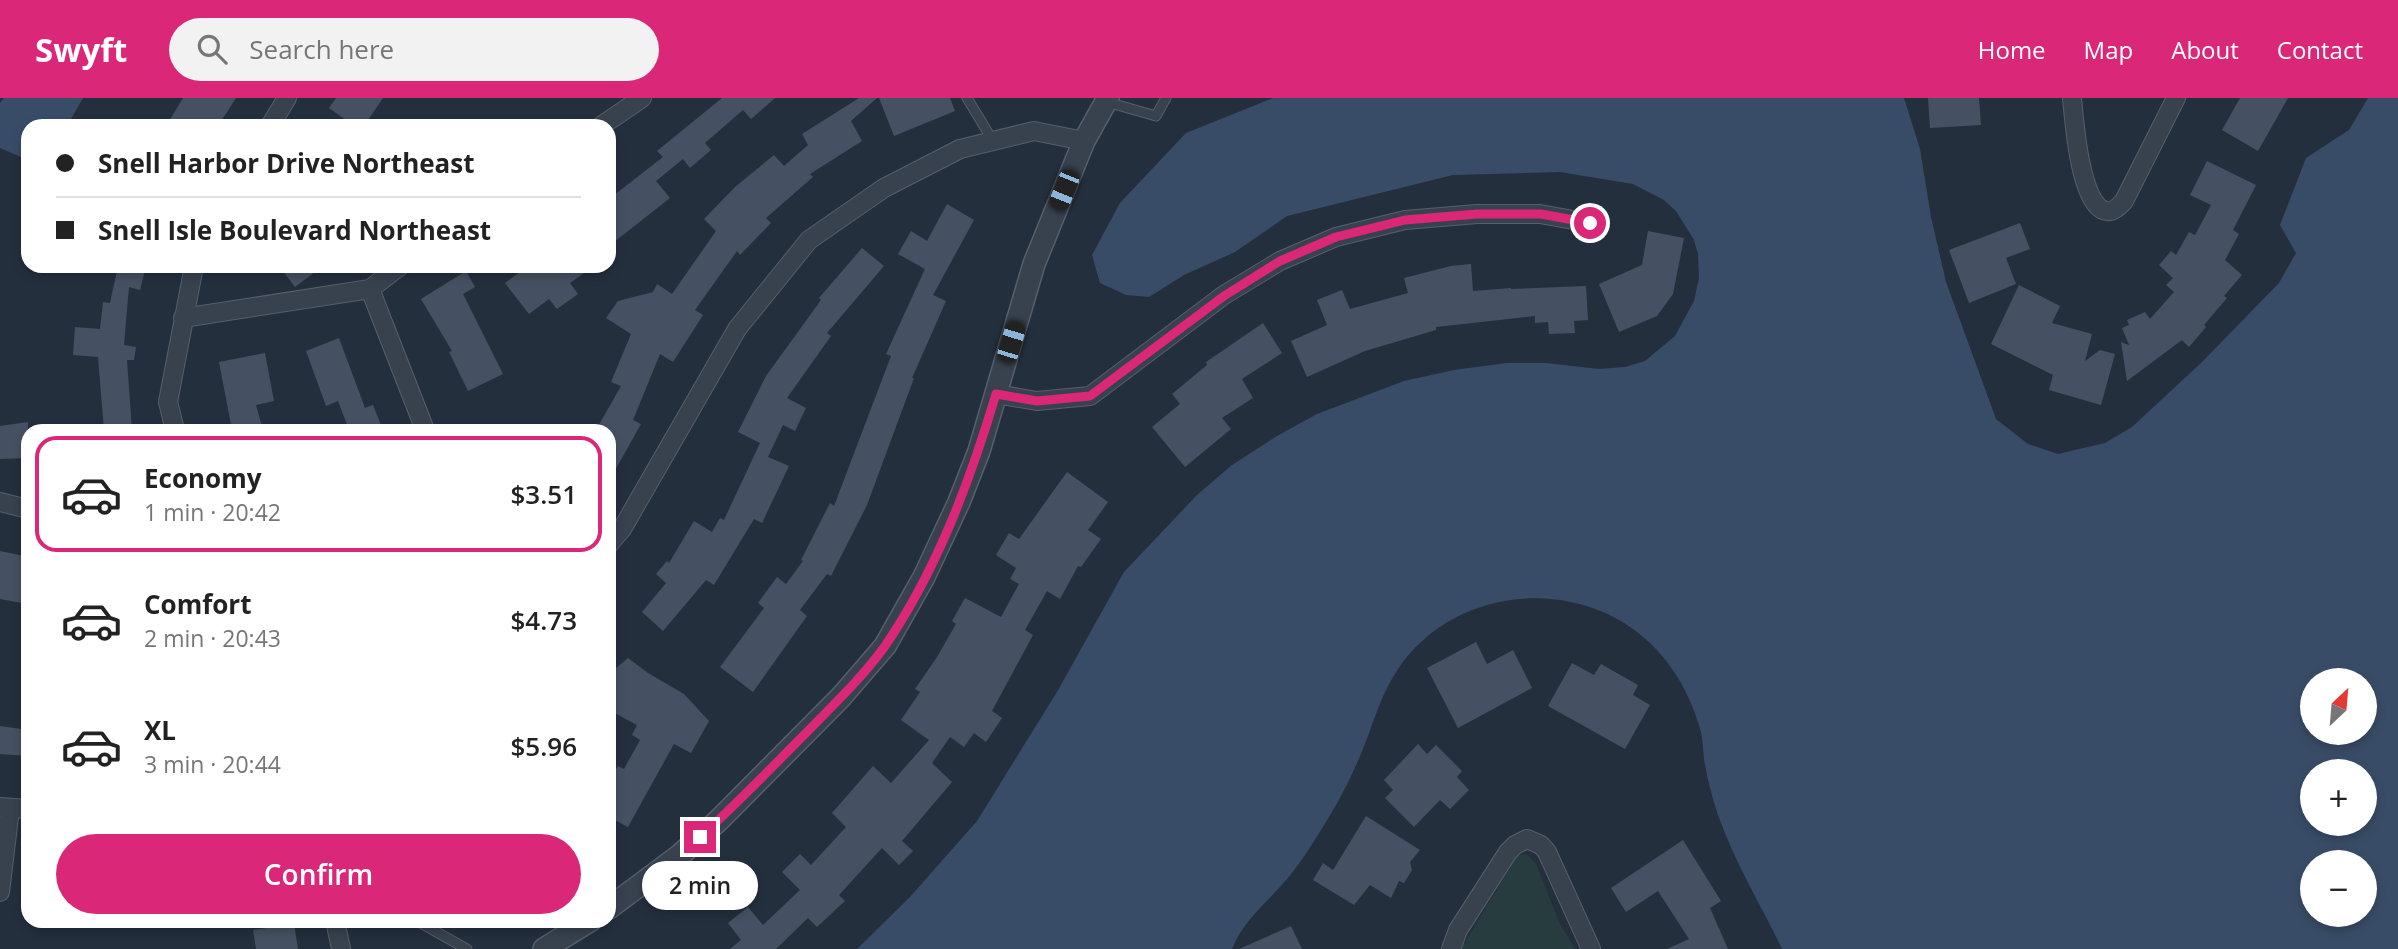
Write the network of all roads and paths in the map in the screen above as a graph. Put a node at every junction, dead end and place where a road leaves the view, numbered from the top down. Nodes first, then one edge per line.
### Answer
1 (287, 98) edge
2 (642, 98) edge
3 (967, 98) edge
4 (1166, 98) edge
5 (2072, 98) edge
6 (2176, 98) edge
7 (1107, 100) edge
8 (274, 119) edge
9 (611, 119) edge
10 (993, 141) junction
11 (1084, 141) junction
12 (1590, 223) dead end
13 (193, 273) edge
14 (391, 273) edge
15 (370, 289) junction
16 (183, 318) junction
17 (996, 394) junction
18 (174, 424) edge
19 (423, 424) edge
20 (0, 502) edge
21 (21, 507) edge
22 (616, 536) edge
23 (5, 808) edge
24 (0, 892) edge
25 (616, 903) edge
26 (337, 928) edge
27 (429, 928) edge
28 (578, 928) edge
29 (341, 949) edge
30 (467, 949) edge
31 (544, 949) edge
32 (1451, 949) edge
33 (1591, 949) edge

1 - 8 street
2 - 9 street
3 - 10 lane
4 - 7 lane
5 - 6 street
7 - 11 street
10 - 11 street
10 - 22 street
11 - 17 street
12 - 17 street
13 - 16 street
14 - 15 street
15 - 16 street
15 - 19 street
16 - 18 street
17 - 25 street
20 - 21 street
23 - 24 street
26 - 29 street
27 - 30 lane
28 - 31 street
32 - 33 street

